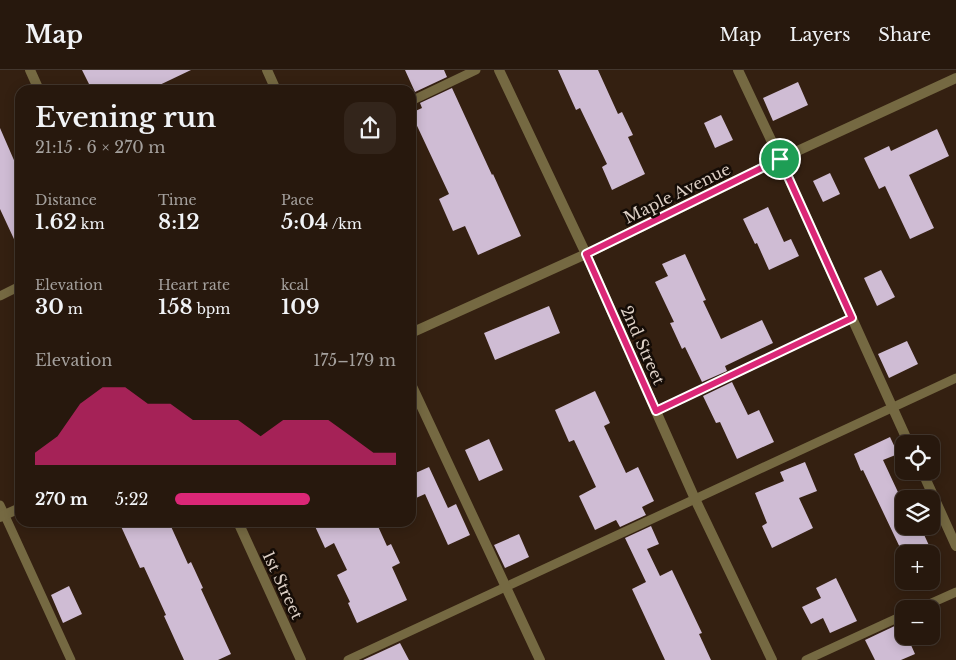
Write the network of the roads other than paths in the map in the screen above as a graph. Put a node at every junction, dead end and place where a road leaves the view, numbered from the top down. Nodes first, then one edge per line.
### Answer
1 (30, 70) edge
2 (267, 70) edge
3 (476, 70) edge
4 (499, 70) edge
5 (738, 70) edge
6 (956, 78) edge
7 (37, 85) edge
8 (274, 85) edge
9 (416, 99) edge
10 (780, 159) junction
11 (586, 254) junction
12 (15, 288) edge
13 (0, 296) edge
14 (852, 318) junction
15 (416, 331) edge
16 (956, 378) edge
17 (416, 395) edge
18 (893, 408) junction
19 (656, 411) junction
20 (905, 435) edge
21 (926, 480) edge
22 (695, 499) junction
23 (15, 509) edge
24 (1, 512) edge
25 (240, 527) edge
26 (956, 546) edge
27 (506, 588) junction
28 (956, 592) edge
29 (938, 600) edge
30 (895, 619) edge
31 (71, 660) edge
32 (301, 660) edge
33 (348, 660) edge
34 (540, 660) edge
35 (772, 660) edge
36 (806, 660) edge

1 - 7 street
2 - 8 street
3 - 9 lane
4 - 11 street, 2nd Street
5 - 10 street
6 - 10 street, Maple Avenue
10 - 11 street, Maple Avenue
10 - 14 street
11 - 15 street, Maple Avenue
11 - 19 street, 2nd Street
12 - 13 lane
14 - 18 street
14 - 19 lane
16 - 18 lane
17 - 27 street
18 - 20 street
18 - 22 lane
19 - 22 street, 2nd Street
21 - 26 street
22 - 27 lane
22 - 35 street, 2nd Street
23 - 24 street
24 - 31 lane
25 - 32 street, 1st Street
27 - 33 lane
27 - 34 street
28 - 29 lane
30 - 36 lane

